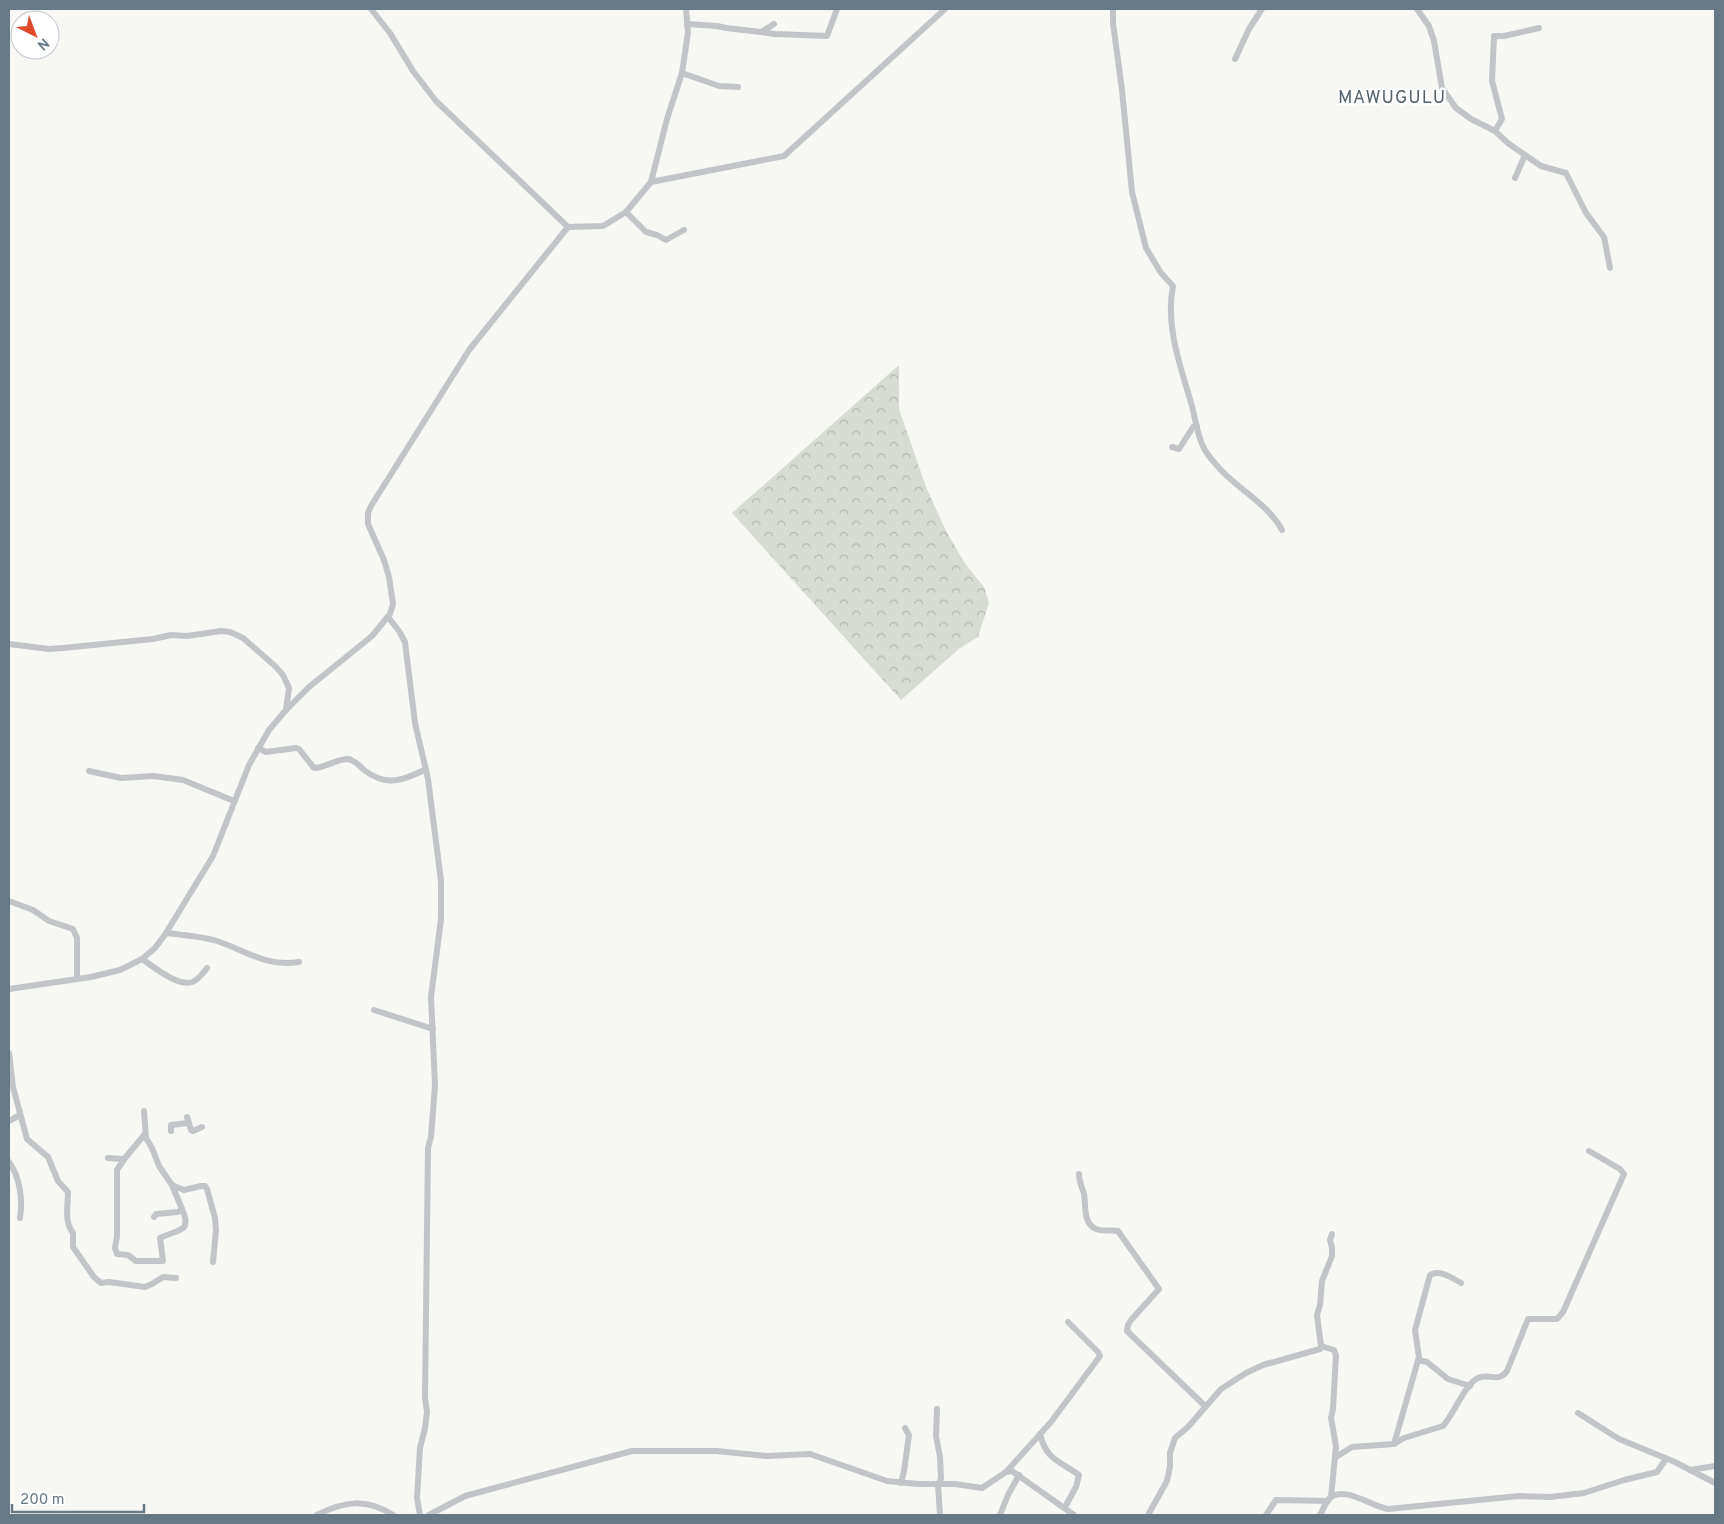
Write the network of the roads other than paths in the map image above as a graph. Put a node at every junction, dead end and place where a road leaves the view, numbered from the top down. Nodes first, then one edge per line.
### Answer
1 (371, 9) edge
2 (686, 9) edge
3 (837, 9) edge
4 (944, 9) edge
5 (1113, 9) edge
6 (1262, 9) edge
7 (1417, 9) edge
8 (687, 24) junction
9 (774, 24) dead end
10 (1539, 28) dead end
11 (761, 32) junction
12 (1235, 59) dead end
13 (682, 73) junction
14 (738, 87) dead end
15 (1495, 131) junction
16 (1525, 155) junction
17 (1515, 178) dead end
18 (651, 182) junction
19 (626, 212) junction
20 (568, 227) junction
21 (684, 230) dead end
22 (1610, 268) dead end
23 (1197, 426) junction
24 (1172, 447) dead end
25 (1282, 530) dead end
26 (388, 617) junction
27 (9, 644) edge
28 (286, 710) junction
29 (258, 748) junction
30 (426, 770) junction
31 (89, 771) dead end
32 (234, 801) junction
33 (9, 901) edge
34 (166, 933) junction
35 (142, 959) junction
36 (299, 962) dead end
37 (207, 968) dead end
38 (77, 979) junction
39 (9, 988) edge
40 (374, 1010) dead end
41 (433, 1029) junction
42 (9, 1053) edge
43 (144, 1111) dead end
44 (20, 1115) junction
45 (9, 1121) edge
46 (202, 1127) dead end
47 (171, 1131) dead end
48 (145, 1134) junction
49 (1590, 1151) dead end
50 (108, 1158) dead end
51 (125, 1158) junction
52 (9, 1162) edge
53 (1079, 1174) dead end
54 (172, 1185) junction
55 (182, 1209) junction
56 (154, 1217) dead end
57 (20, 1218) dead end
58 (1332, 1234) dead end
59 (212, 1262) dead end
60 (176, 1278) dead end
61 (1461, 1283) dead end
62 (1068, 1322) dead end
63 (1322, 1346) junction
64 (1418, 1360) junction
65 (1470, 1386) junction
66 (1206, 1406) junction
67 (937, 1409) dead end
68 (1578, 1413) dead end
69 (905, 1428) dead end
70 (1040, 1434) junction
71 (1394, 1444) junction
72 (1336, 1457) junction
73 (1666, 1458) junction
74 (1715, 1466) edge
75 (1689, 1470) junction
76 (1006, 1472) junction
77 (1019, 1475) junction
78 (901, 1483) junction
79 (1715, 1483) edge
80 (938, 1484) junction
81 (1330, 1499) junction
82 (1065, 1507) junction
83 (317, 1515) edge
84 (393, 1515) edge
85 (420, 1515) edge
86 (429, 1515) edge
87 (940, 1515) edge
88 (1000, 1515) edge
89 (1074, 1515) edge
90 (1148, 1515) edge
91 (1266, 1515) edge
92 (1320, 1515) edge

1 - 20 street
2 - 8 street
3 - 11 street
4 - 18 street
5 - 23 street
6 - 12 street
7 - 15 street
8 - 11 street
8 - 13 street
9 - 11 street
10 - 15 street
13 - 14 street
13 - 18 street
15 - 16 street
16 - 17 street
16 - 22 street
18 - 19 street
19 - 20 street
19 - 21 street
20 - 26 street
23 - 24 street
23 - 25 street
26 - 28 street
26 - 30 street
27 - 28 street
28 - 29 street
29 - 30 street
29 - 32 street
30 - 41 street
31 - 32 street
32 - 34 street
33 - 38 street
34 - 35 street
34 - 36 street
35 - 37 street
35 - 38 street
38 - 39 street
40 - 41 street
41 - 85 street
42 - 44 street
43 - 48 street
44 - 45 street
44 - 60 street
46 - 47 street
48 - 51 street
48 - 54 street
49 - 65 street
50 - 51 street
51 - 55 street
52 - 57 street
53 - 66 street
54 - 55 street
54 - 59 street
55 - 56 street
58 - 63 street
61 - 64 street
62 - 70 street
63 - 66 street
63 - 72 street
64 - 65 street
64 - 71 street
65 - 71 street
66 - 90 street
67 - 80 street
68 - 73 street
69 - 78 street
70 - 76 street
70 - 82 street
71 - 72 street
72 - 81 street
73 - 75 street
73 - 81 street
74 - 75 street
75 - 79 street
76 - 77 street
76 - 80 street
77 - 82 street
77 - 88 street
78 - 80 street
78 - 86 street
80 - 87 street
81 - 91 street
81 - 92 street
82 - 89 street
83 - 84 street

